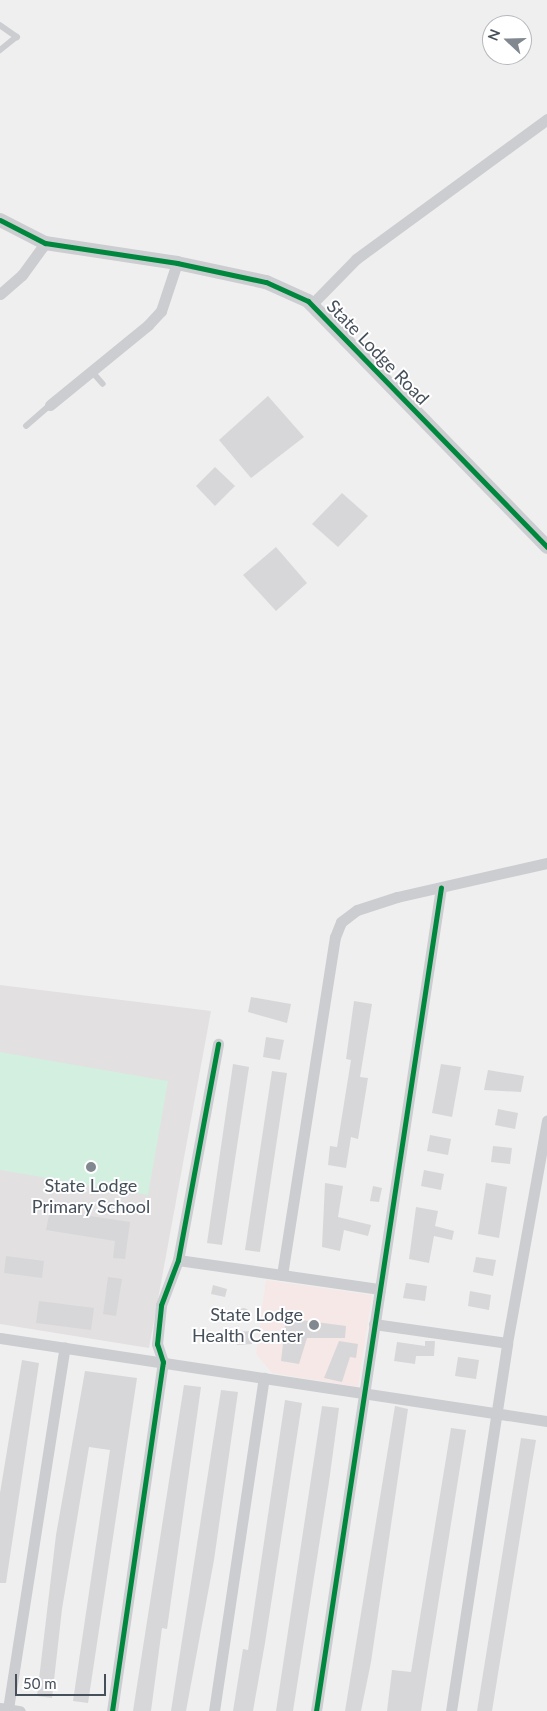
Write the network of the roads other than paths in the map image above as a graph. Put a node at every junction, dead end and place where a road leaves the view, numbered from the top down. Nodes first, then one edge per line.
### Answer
1 (0, 25) edge
2 (0, 51) edge
3 (547, 119) edge
4 (0, 220) edge
5 (45, 243) junction
6 (177, 262) junction
7 (0, 294) edge
8 (312, 304) junction
9 (91, 370) junction
10 (103, 384) dead end
11 (50, 405) joint
12 (26, 426) dead end
13 (547, 547) edge
14 (547, 863) edge
15 (441, 887) junction
16 (218, 1044) dead end
17 (547, 1121) edge
18 (178, 1260) junction
19 (282, 1275) junction
20 (380, 1289) junction
21 (374, 1324) junction
22 (0, 1338) edge
23 (507, 1343) junction
24 (65, 1347) junction
25 (163, 1362) junction
26 (264, 1378) junction
27 (364, 1394) junction
28 (498, 1411) junction
29 (547, 1421) edge
30 (9, 1709) edge
31 (112, 1711) edge
32 (214, 1711) edge
33 (316, 1711) edge
34 (451, 1711) edge

1 - 2 lane
3 - 8 street
4 - 5 street, State Lodge Road
5 - 6 street, State Lodge Road
5 - 7 street
6 - 8 street, State Lodge Road
6 - 9 street
8 - 13 street, State Lodge Road
9 - 10 lane
9 - 11 street
11 - 12 lane
14 - 15 street
15 - 19 street
15 - 20 street
16 - 18 street
17 - 23 street
18 - 19 street
18 - 25 street
19 - 20 street
20 - 21 street
21 - 23 street
21 - 27 street
22 - 24 street
23 - 28 street
24 - 25 street
24 - 30 street
25 - 26 street
25 - 31 street
26 - 27 street
26 - 32 street
27 - 28 street
27 - 33 street
28 - 29 street
28 - 34 street

